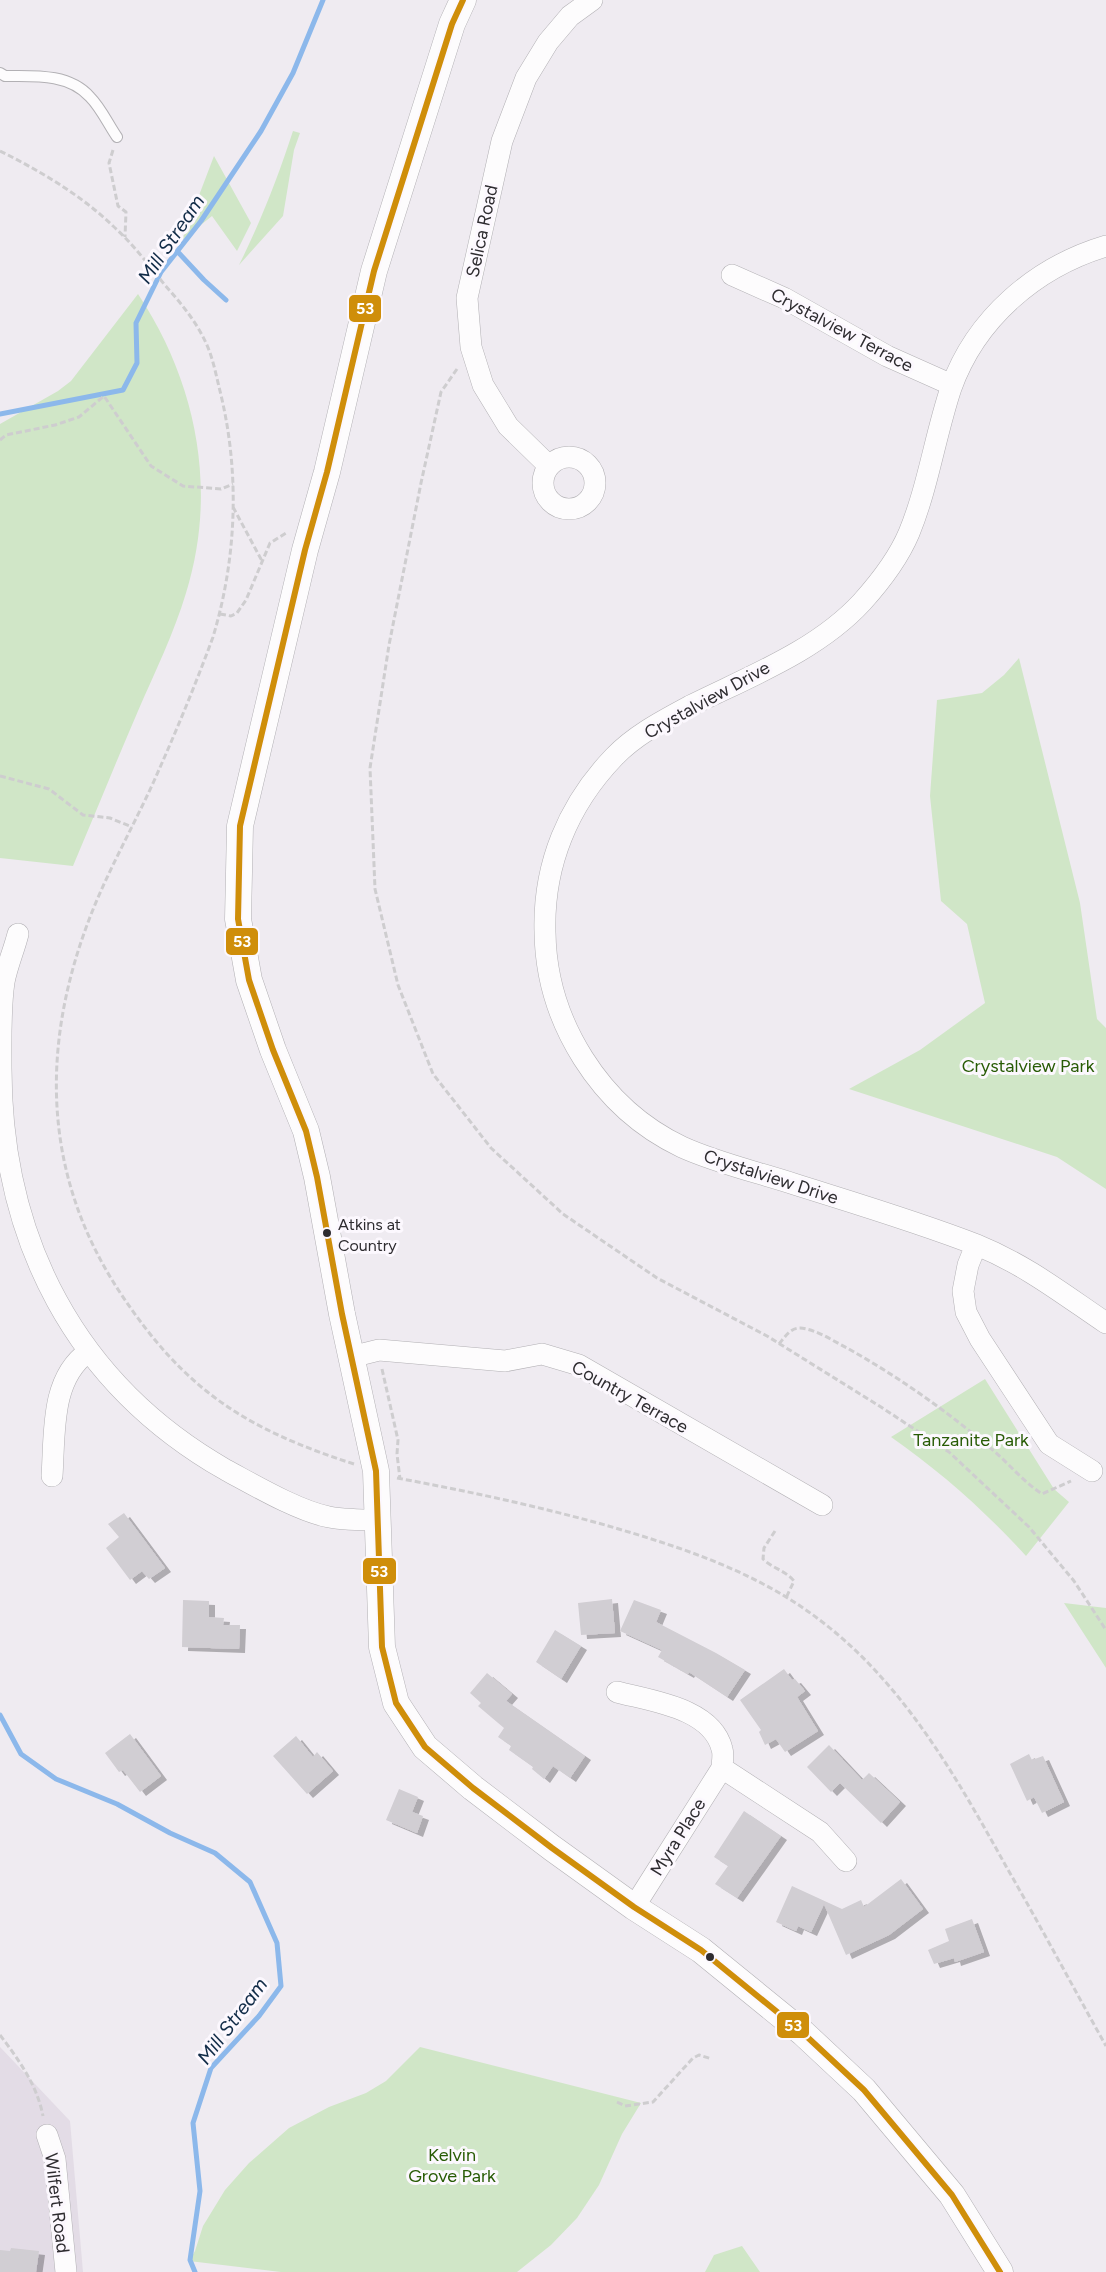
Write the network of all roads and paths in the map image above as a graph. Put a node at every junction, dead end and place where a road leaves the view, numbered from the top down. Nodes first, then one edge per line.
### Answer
1 (463, 0) edge
2 (592, 0) edge
3 (0, 74) edge
4 (117, 136) joint
5 (0, 151) edge
6 (125, 238) junction
7 (1106, 246) edge
8 (732, 275) dead end
9 (952, 385) junction
10 (0, 440) edge
11 (549, 466) dead end
12 (234, 483) junction
13 (233, 507) junction
14 (262, 561) dead end
15 (0, 776) edge
16 (133, 827) junction
17 (18, 934) dead end
18 (976, 1245) junction
19 (1106, 1323) edge
20 (779, 1344) dead end
21 (88, 1352) junction
22 (351, 1357) junction
23 (381, 1363) dead end
24 (361, 1466) dead end
25 (1092, 1471) joint
26 (52, 1476) dead end
27 (394, 1478) dead end
28 (400, 1479) junction
29 (822, 1504) dead end
30 (379, 1520) junction
31 (775, 1531) dead end
32 (786, 1598) junction
33 (1091, 1606) dead end
34 (1106, 1629) edge
35 (616, 1692) dead end
36 (722, 1768) junction
37 (846, 1861) dead end
38 (634, 1907) junction
39 (0, 2035) edge
40 (1106, 2046) edge
41 (712, 2059) dead end
42 (618, 2102) dead end
43 (47, 2135) joint
44 (66, 2272) edge
45 (1000, 2272) edge

1 - 22 street
2 - 11 street, Selica Road
3 - 4 lane
4 - 6 path
5 - 6 path
6 - 12 path
7 - 9 street, Crystalview Drive
8 - 9 street, Crystalview Terrace
9 - 18 street, Crystalview Drive
10 - 12 path
12 - 13 path
13 - 14 path
13 - 16 path
15 - 16 path
16 - 24 path
17 - 21 street
18 - 19 street, Crystalview Drive
18 - 25 street
20 - 25 path
21 - 26 street
21 - 30 street
22 - 29 street, Country Terrace
22 - 30 street
23 - 28 path
27 - 28 path
28 - 32 path
30 - 38 street
31 - 32 path
32 - 40 path
33 - 34 path
35 - 36 street
36 - 37 street
36 - 38 street, Myra Place
38 - 45 street
39 - 43 path
41 - 42 path
43 - 44 street, Wilfert Road

